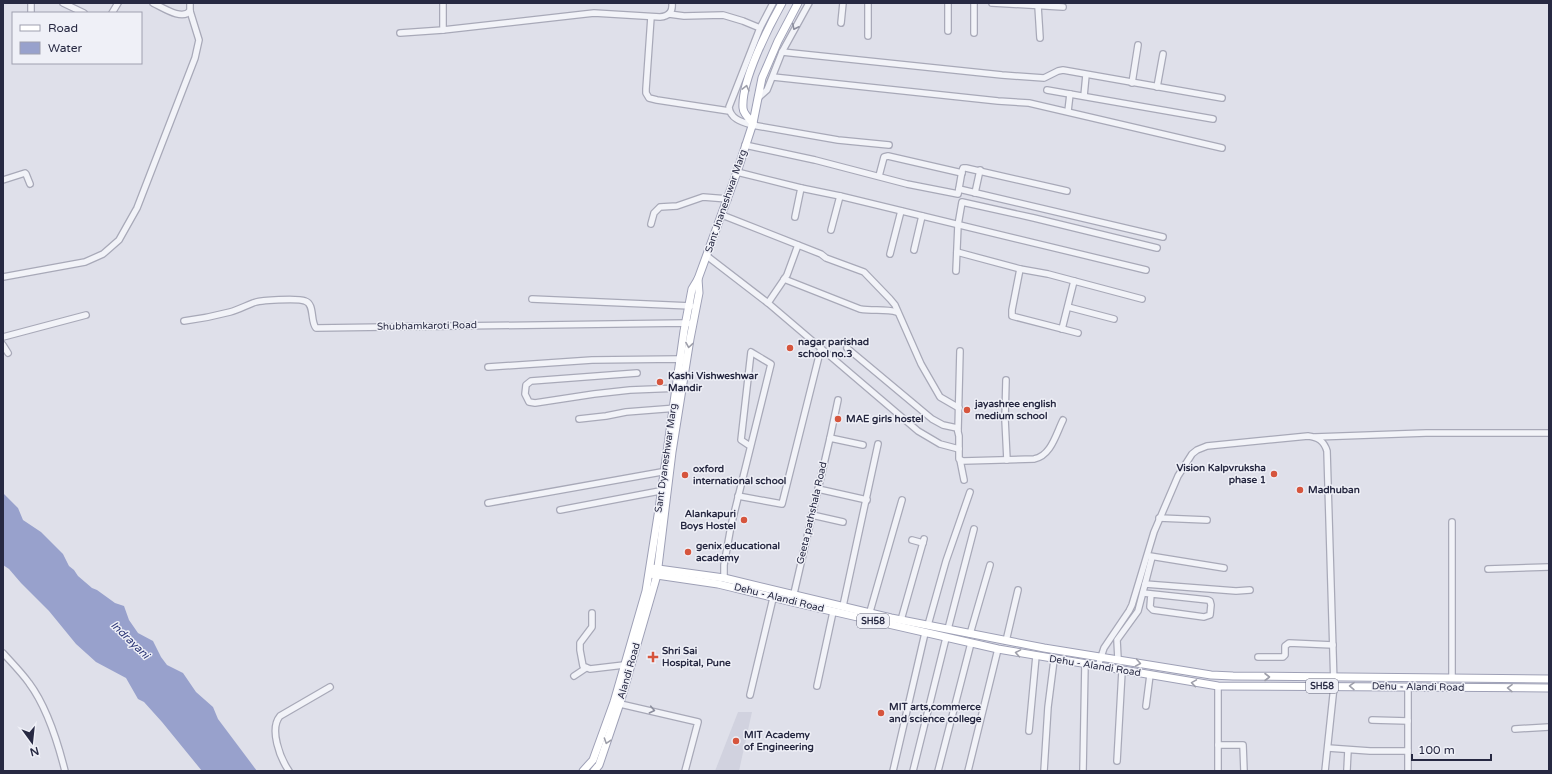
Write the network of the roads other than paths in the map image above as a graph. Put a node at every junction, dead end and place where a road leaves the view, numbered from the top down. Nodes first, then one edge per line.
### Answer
1 (63, 3) edge
2 (118, 3) edge
3 (153, 3) edge
4 (190, 3) edge
5 (443, 3) edge
6 (672, 3) edge
7 (773, 3) edge
8 (782, 3) edge
9 (798, 3) edge
10 (808, 3) edge
11 (842, 3) edge
12 (868, 3) edge
13 (948, 3) edge
14 (974, 3) edge
15 (992, 3) edge
16 (1038, 6) junction
17 (1063, 7) dead end
18 (190, 11) junction
19 (82, 12) edge
20 (113, 12) edge
21 (669, 14) junction
22 (651, 17) junction
23 (841, 23) dead end
24 (760, 28) junction
25 (444, 30) junction
26 (948, 31) dead end
27 (400, 33) dead end
28 (974, 33) dead end
29 (868, 36) dead end
30 (1040, 38) dead end
31 (1138, 45) dead end
32 (782, 52) junction
33 (1164, 54) dead end
34 (1086, 74) junction
35 (773, 77) junction
36 (1132, 83) junction
37 (1157, 87) junction
38 (1047, 90) dead end
39 (1070, 94) junction
40 (1084, 96) junction
41 (758, 98) junction
42 (1222, 98) dead end
43 (729, 111) junction
44 (1068, 111) junction
45 (1213, 120) dead end
46 (752, 124) junction
47 (745, 145) junction
48 (889, 145) dead end
49 (1222, 148) dead end
50 (980, 170) junction
51 (737, 172) junction
52 (962, 173) junction
53 (879, 176) junction
54 (3, 180) edge
55 (30, 184) dead end
56 (801, 188) junction
57 (960, 189) junction
58 (1067, 191) dead end
59 (975, 193) junction
60 (840, 196) junction
61 (728, 199) junction
62 (901, 211) junction
63 (722, 215) junction
64 (922, 216) junction
65 (795, 217) dead end
66 (651, 224) dead end
67 (958, 225) junction
68 (831, 230) dead end
69 (1163, 237) dead end
70 (798, 245) junction
71 (1157, 248) dead end
72 (914, 250) dead end
73 (957, 252) junction
74 (890, 254) dead end
75 (707, 256) junction
76 (1020, 269) junction
77 (1146, 270) dead end
78 (956, 271) dead end
79 (3, 277) edge
80 (698, 279) junction
81 (784, 279) junction
82 (1074, 281) junction
83 (532, 299) dead end
84 (1142, 299) dead end
85 (768, 303) junction
86 (688, 306) junction
87 (696, 306) junction
88 (1068, 307) junction
89 (897, 312) junction
90 (86, 315) dead end
91 (1114, 318) dead end
92 (184, 321) dead end
93 (685, 323) junction
94 (693, 324) junction
95 (1062, 329) junction
96 (1078, 332) dead end
97 (3, 337) edge
98 (3, 345) edge
99 (821, 348) junction
100 (847, 348) dead end
101 (960, 351) dead end
102 (8, 353) dead end
103 (683, 360) junction
104 (488, 367) dead end
105 (637, 373) dead end
106 (1006, 380) dead end
107 (679, 388) junction
108 (838, 400) dead end
109 (676, 408) junction
110 (959, 408) junction
111 (579, 419) dead end
112 (1063, 420) dead end
113 (958, 430) junction
114 (1549, 433) edge
115 (1315, 437) junction
116 (830, 438) junction
117 (878, 444) dead end
118 (863, 445) dead end
119 (750, 446) junction
120 (958, 449) junction
121 (960, 460) junction
122 (1007, 460) junction
123 (667, 471) junction
124 (964, 480) dead end
125 (818, 489) junction
126 (665, 490) junction
127 (970, 492) dead end
128 (738, 496) junction
129 (867, 500) junction
130 (902, 500) dead end
131 (488, 503) dead end
132 (560, 510) dead end
133 (812, 515) junction
134 (1160, 518) junction
135 (1207, 520) dead end
136 (843, 522) dead end
137 (1452, 522) dead end
138 (974, 529) dead end
139 (912, 540) dead end
140 (1149, 556) junction
141 (990, 565) dead end
142 (1549, 567) edge
143 (1224, 568) dead end
144 (1488, 569) dead end
145 (654, 571) junction
146 (724, 578) junction
147 (1145, 584) junction
148 (775, 590) junction
149 (1018, 590) dead end
150 (1250, 590) dead end
151 (1143, 593) junction
152 (794, 594) junction
153 (1151, 594) junction
154 (773, 597) junction
155 (792, 602) junction
156 (843, 606) junction
157 (833, 612) junction
158 (592, 613) dead end
159 (869, 616) junction
160 (901, 620) junction
161 (928, 625) junction
162 (948, 629) junction
163 (925, 633) junction
164 (970, 634) junction
165 (946, 638) junction
166 (1006, 641) junction
167 (971, 643) junction
168 (1333, 645) junction
169 (998, 650) junction
170 (3, 653) edge
171 (1036, 656) junction
172 (1100, 656) junction
173 (1258, 657) dead end
174 (1118, 659) junction
175 (1054, 660) junction
176 (1085, 664) junction
177 (624, 665) junction
178 (1098, 666) junction
179 (586, 668) junction
180 (1122, 670) junction
181 (1150, 675) junction
182 (574, 676) dead end
183 (1334, 677) junction
184 (1452, 678) junction
185 (1549, 679) edge
186 (818, 686) dead end
187 (1218, 686) junction
188 (1334, 686) junction
189 (330, 687) dead end
190 (1408, 687) junction
191 (1549, 688) edge
192 (750, 695) dead end
193 (617, 703) junction
194 (1146, 706) dead end
195 (1372, 720) dead end
196 (1408, 721) junction
197 (1549, 727) edge
198 (1515, 730) dead end
199 (1029, 731) dead end
200 (1218, 745) junction
201 (1328, 748) junction
202 (1348, 750) junction
203 (1408, 751) junction
204 (593, 760) junction
205 (1117, 761) dead end
206 (597, 769) edge
207 (1347, 770) edge
208 (65, 771) edge
209 (289, 771) edge
210 (583, 771) edge
211 (685, 771) edge
212 (893, 771) edge
213 (913, 771) edge
214 (938, 771) edge
215 (968, 771) edge
216 (1044, 771) edge
217 (1083, 771) edge
218 (1218, 771) edge
219 (1244, 771) edge
220 (1325, 771) edge
221 (1408, 771) edge

1 - 19 street
2 - 20 street
3 - 18 street
4 - 18 street
5 - 25 street
6 - 21 street
7 - 24 street
46 -> 8 main road
9 - 41 main road
10 -> 32 street
11 - 23 street
12 - 29 street
13 - 26 street
14 - 28 street
15 - 16 street
16 - 17 street
16 - 30 street
18 - 79 street
21 - 22 street
21 - 24 street
22 - 25 street
22 - 43 street
24 - 43 street
25 - 27 street
31 - 36 street
32 - 34 street
32 - 35 street
33 - 37 street
34 - 36 street
34 - 40 street
35 - 41 street
35 - 44 street
36 - 37 street
37 - 42 street
38 - 39 street
39 - 40 street
39 - 44 street
40 - 45 street
41 - 46 main road
43 - 46 street
44 - 49 street
46 - 47 main road, Sant Jnaneshwar Marg
46 - 48 street
47 - 51 main road, Sant Jnaneshwar Marg
47 - 53 street
50 - 52 street
50 - 58 street
50 - 59 street
51 - 56 street
51 - 61 main road, Sant Jnaneshwar Marg
52 - 53 street
52 - 57 street
53 - 57 street
54 - 55 street
56 - 60 street
56 - 65 street
57 - 59 street
59 - 69 street
60 - 62 street
60 - 68 street
61 - 63 main road, Sant Jnaneshwar Marg
61 - 66 street
62 - 64 street
62 - 74 street
63 - 70 street
63 - 75 main road, Sant Jnaneshwar Marg
64 - 67 street
64 - 72 street
67 - 71 street
67 - 73 street
67 - 77 street
70 - 81 street
70 - 89 street
73 - 76 street
73 - 78 street
75 - 80 main road, Sant Jnaneshwar Marg
75 - 85 street
76 - 82 street
76 - 95 street
80 - 86 main road, Sant Dyaneshwar Marg
80 - 87 main road
81 - 85 street
81 - 89 street
82 - 84 street
82 - 88 street
83 - 86 street
85 - 99 street
86 - 87 street
86 - 93 main road, Sant Dyaneshwar Marg
87 - 94 main road
88 - 91 street
88 - 95 street
89 - 110 street
90 - 97 street
92 - 93 street, Shubhamkaroti Road
93 - 94 street, Shubhamkaroti Road
93 - 103 main road, Sant Dyaneshwar Marg
94 -> 103 main road
95 - 96 street
98 - 102 street
99 - 120 street
99 - 128 street
100 - 113 street
101 - 110 street
103 - 104 street
103 - 107 main road, Sant Dyaneshwar Marg
105 - 107 street
106 - 122 street
107 - 109 main road, Sant Dyaneshwar Marg
108 - 116 street, Geeta pathshala Road
109 - 111 street
109 - 123 main road, Sant Dyaneshwar Marg
110 - 113 street
112 - 122 street
113 - 120 street
114 - 115 street
115 - 134 street
115 - 168 street
116 - 118 street
116 - 125 street, Geeta pathshala Road
117 - 129 street
119 - 119 street
119 - 128 street
120 - 121 street
121 - 122 street
121 - 124 street
123 - 126 main road, Sant Dyaneshwar Marg
123 - 131 street
125 - 129 street
125 - 133 street, Geeta pathshala Road
126 - 132 street
126 - 145 main road, Sant Dyaneshwar Marg
127 - 161 street
128 - 146 street
129 - 156 street
130 - 159 street
133 - 136 street
133 - 152 street, Geeta pathshala Road
134 - 135 street
134 - 140 street
137 - 184 street
138 - 162 street
139 - 160 street
140 - 143 street
140 - 147 street
140 - 172 street
141 - 164 street
142 - 144 street
145 - 146 main road, Dehu - Alandi Road / SH58
145 - 154 main road, Dehu - Alandi Road / SH58
145 - 177 main road
145 - 193 main road, Alandi Road
146 - 148 main road, Dehu - Alandi Road / SH58
147 - 150 street
147 - 151 street
148 - 152 main road, Dehu - Alandi Road / SH58
148 - 154 street
149 - 166 street
151 - 153 street
151 - 174 street
152 - 155 street, Geeta pathshala Road
152 - 156 main road, Dehu - Alandi Road / SH58
153 - 153 street
154 - 155 main road, Dehu - Alandi Road / SH58
154 - 192 street
155 - 157 main road, Dehu - Alandi Road / SH58
156 - 159 main road, Dehu - Alandi Road / SH58
157 - 159 main road, Dehu - Alandi Road / SH58
157 - 186 street
158 - 179 street
159 - 160 main road, Dehu - Alandi Road / SH58
159 - 163 main road, Dehu - Alandi Road / SH58
160 - 161 main road, Dehu - Alandi Road / SH58
161 - 162 main road, Dehu - Alandi Road / SH58
162 - 164 main road, Dehu - Alandi Road / SH58
163 - 165 main road, Dehu - Alandi Road / SH58
163 - 212 street
164 - 166 main road, Dehu - Alandi Road / SH58
165 - 167 main road, Dehu - Alandi Road / SH58
165 - 213 street
166 - 172 main road, Dehu - Alandi Road / SH58
167 - 169 main road, Dehu - Alandi Road / SH58
167 - 214 street
168 - 173 street
168 - 183 street
171 -> 169 main road, Dehu - Alandi Road / SH58
169 - 215 street
170 - 208 street
171 - 175 main road, Dehu - Alandi Road / SH58
171 - 199 street
172 - 174 main road, Dehu - Alandi Road / SH58
172 - 178 street
174 -> 183 main road, Dehu - Alandi Road / SH58
175 - 176 main road, Dehu - Alandi Road / SH58
175 - 216 street
176 - 178 main road, Dehu - Alandi Road / SH58
176 - 217 street
177 - 179 street
177 - 193 main road
178 - 180 main road, Dehu - Alandi Road / SH58
179 - 182 street
180 - 181 main road, Dehu - Alandi Road / SH58
180 - 205 street
187 -> 181 main road, Dehu - Alandi Road / SH58
181 - 194 street
183 - 184 main road, Dehu - Alandi Road / SH58
183 - 188 street
184 - 185 main road, Dehu - Alandi Road / SH58
187 - 188 main road, Dehu - Alandi Road / SH58
187 - 200 street
190 -> 188 main road, Dehu - Alandi Road / SH58
188 - 201 street
189 - 209 street
191 -> 190 main road, Dehu - Alandi Road / SH58
190 - 196 street
193 - 204 main road
193 -> 206 main road, Alandi Road
193 -> 211 street
195 - 196 street
196 - 203 street
197 - 198 street
200 - 218 street
200 - 219 street
201 - 202 street
201 - 220 street
202 - 203 street
202 - 207 street
203 - 221 street
204 - 206 main road
204 - 210 main road

